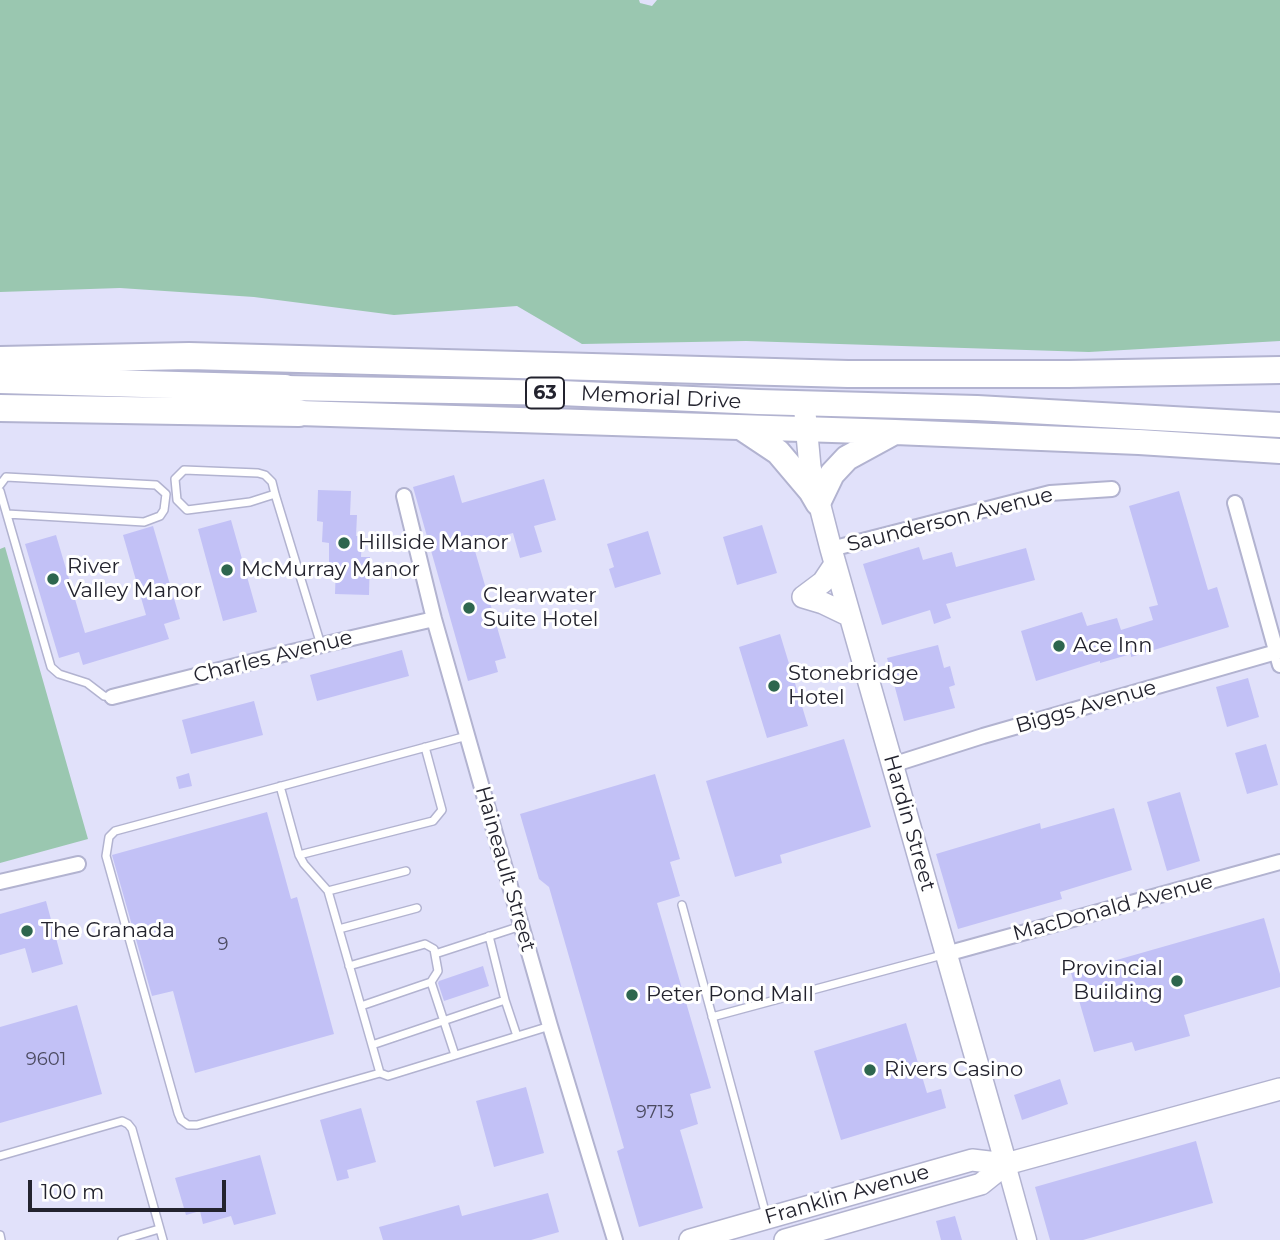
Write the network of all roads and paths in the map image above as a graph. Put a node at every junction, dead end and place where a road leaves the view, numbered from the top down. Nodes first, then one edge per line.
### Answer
1 (0, 360) edge
2 (1280, 370) edge
3 (0, 380) edge
4 (285, 388) joint
5 (805, 403) junction
6 (0, 408) edge
7 (299, 413) joint
8 (1280, 425) edge
9 (741, 428) junction
10 (805, 429) junction
11 (895, 432) junction
12 (1280, 451) edge
13 (0, 485) edge
14 (1112, 489) dead end
15 (0, 491) edge
16 (275, 494) junction
17 (404, 496) dead end
18 (818, 503) junction
19 (1235, 503) dead end
20 (7, 514) junction
21 (833, 556) junction
22 (850, 617) junction
23 (434, 619) junction
24 (321, 645) junction
25 (1279, 656) edge
26 (112, 697) joint
27 (467, 736) junction
28 (425, 747) junction
29 (892, 765) junction
30 (280, 786) junction
31 (299, 855) junction
32 (1280, 862) edge
33 (78, 864) dead end
34 (406, 871) dead end
35 (0, 882) edge
36 (328, 891) junction
37 (682, 905) dead end
38 (417, 908) dead end
39 (522, 926) junction
40 (339, 929) junction
41 (489, 936) junction
42 (435, 954) junction
43 (946, 954) junction
44 (349, 966) junction
45 (431, 982) junction
46 (505, 1000) junction
47 (361, 1006) junction
48 (712, 1017) junction
49 (444, 1021) junction
50 (550, 1026) junction
51 (517, 1036) junction
52 (372, 1045) junction
53 (455, 1055) junction
54 (380, 1073) junction
55 (1280, 1089) edge
56 (0, 1156) edge
57 (1006, 1164) junction
58 (766, 1218) junction
59 (159, 1229) junction
60 (122, 1240) edge
61 (163, 1240) edge
62 (615, 1240) edge
63 (690, 1240) edge
64 (785, 1240) edge
65 (1027, 1240) edge

1 - 2 highway
3 - 4 highway, Memorial Drive / 63
4 - 5 highway, Memorial Drive / 63
5 - 8 highway, Memorial Drive / 63
5 - 10 main road, Hardin Street
6 - 7 highway, Memorial Drive / 63
7 - 9 highway, Memorial Drive / 63
9 - 10 highway, Memorial Drive / 63
9 - 18 highway
10 - 11 highway, Memorial Drive / 63
10 - 18 main road, Hardin Street
11 - 12 highway, Memorial Drive / 63
11 - 18 highway
13 - 20 lane
14 - 21 street, Saunderson Avenue
15 - 20 lane
16 - 16 lane
16 - 24 lane
17 - 23 street, Haineault Street
18 - 21 main road, Hardin Street
19 - 25 street
20 - 26 lane
21 - 22 main road, Hardin Street
21 - 22 main road
22 - 29 main road, Hardin Street
23 - 24 street, Charles Avenue
23 - 27 street, Haineault Street
24 - 26 street, Charles Avenue
25 - 29 street, Biggs Avenue
27 - 28 lane
27 - 39 street, Haineault Street
28 - 30 lane
28 - 31 lane
29 - 43 main road, Hardin Street
30 - 31 lane
30 - 54 lane
31 - 36 lane
32 - 43 street, MacDonald Avenue
33 - 35 street
34 - 36 lane
36 - 40 lane
37 - 48 lane
38 - 40 lane
39 - 41 lane
39 - 50 street, Haineault Street
40 - 44 lane
41 - 42 lane
41 - 46 lane
42 - 44 lane
42 - 45 lane
43 - 48 lane
43 - 57 main road, Hardin Street
44 - 47 lane
45 - 47 lane
45 - 49 lane
46 - 49 lane
46 - 51 lane
47 - 52 lane
48 - 58 lane
49 - 52 lane
49 - 53 lane
50 - 51 lane
50 - 62 street, Haineault Street
51 - 53 lane
52 - 54 lane
53 - 54 lane
55 - 57 main road, Franklin Avenue
56 - 59 lane
57 - 58 main road, Franklin Avenue
57 - 64 main road, Franklin Avenue
57 - 65 street, Hardin Street
58 - 63 main road, Franklin Avenue
59 - 60 lane
59 - 61 lane

